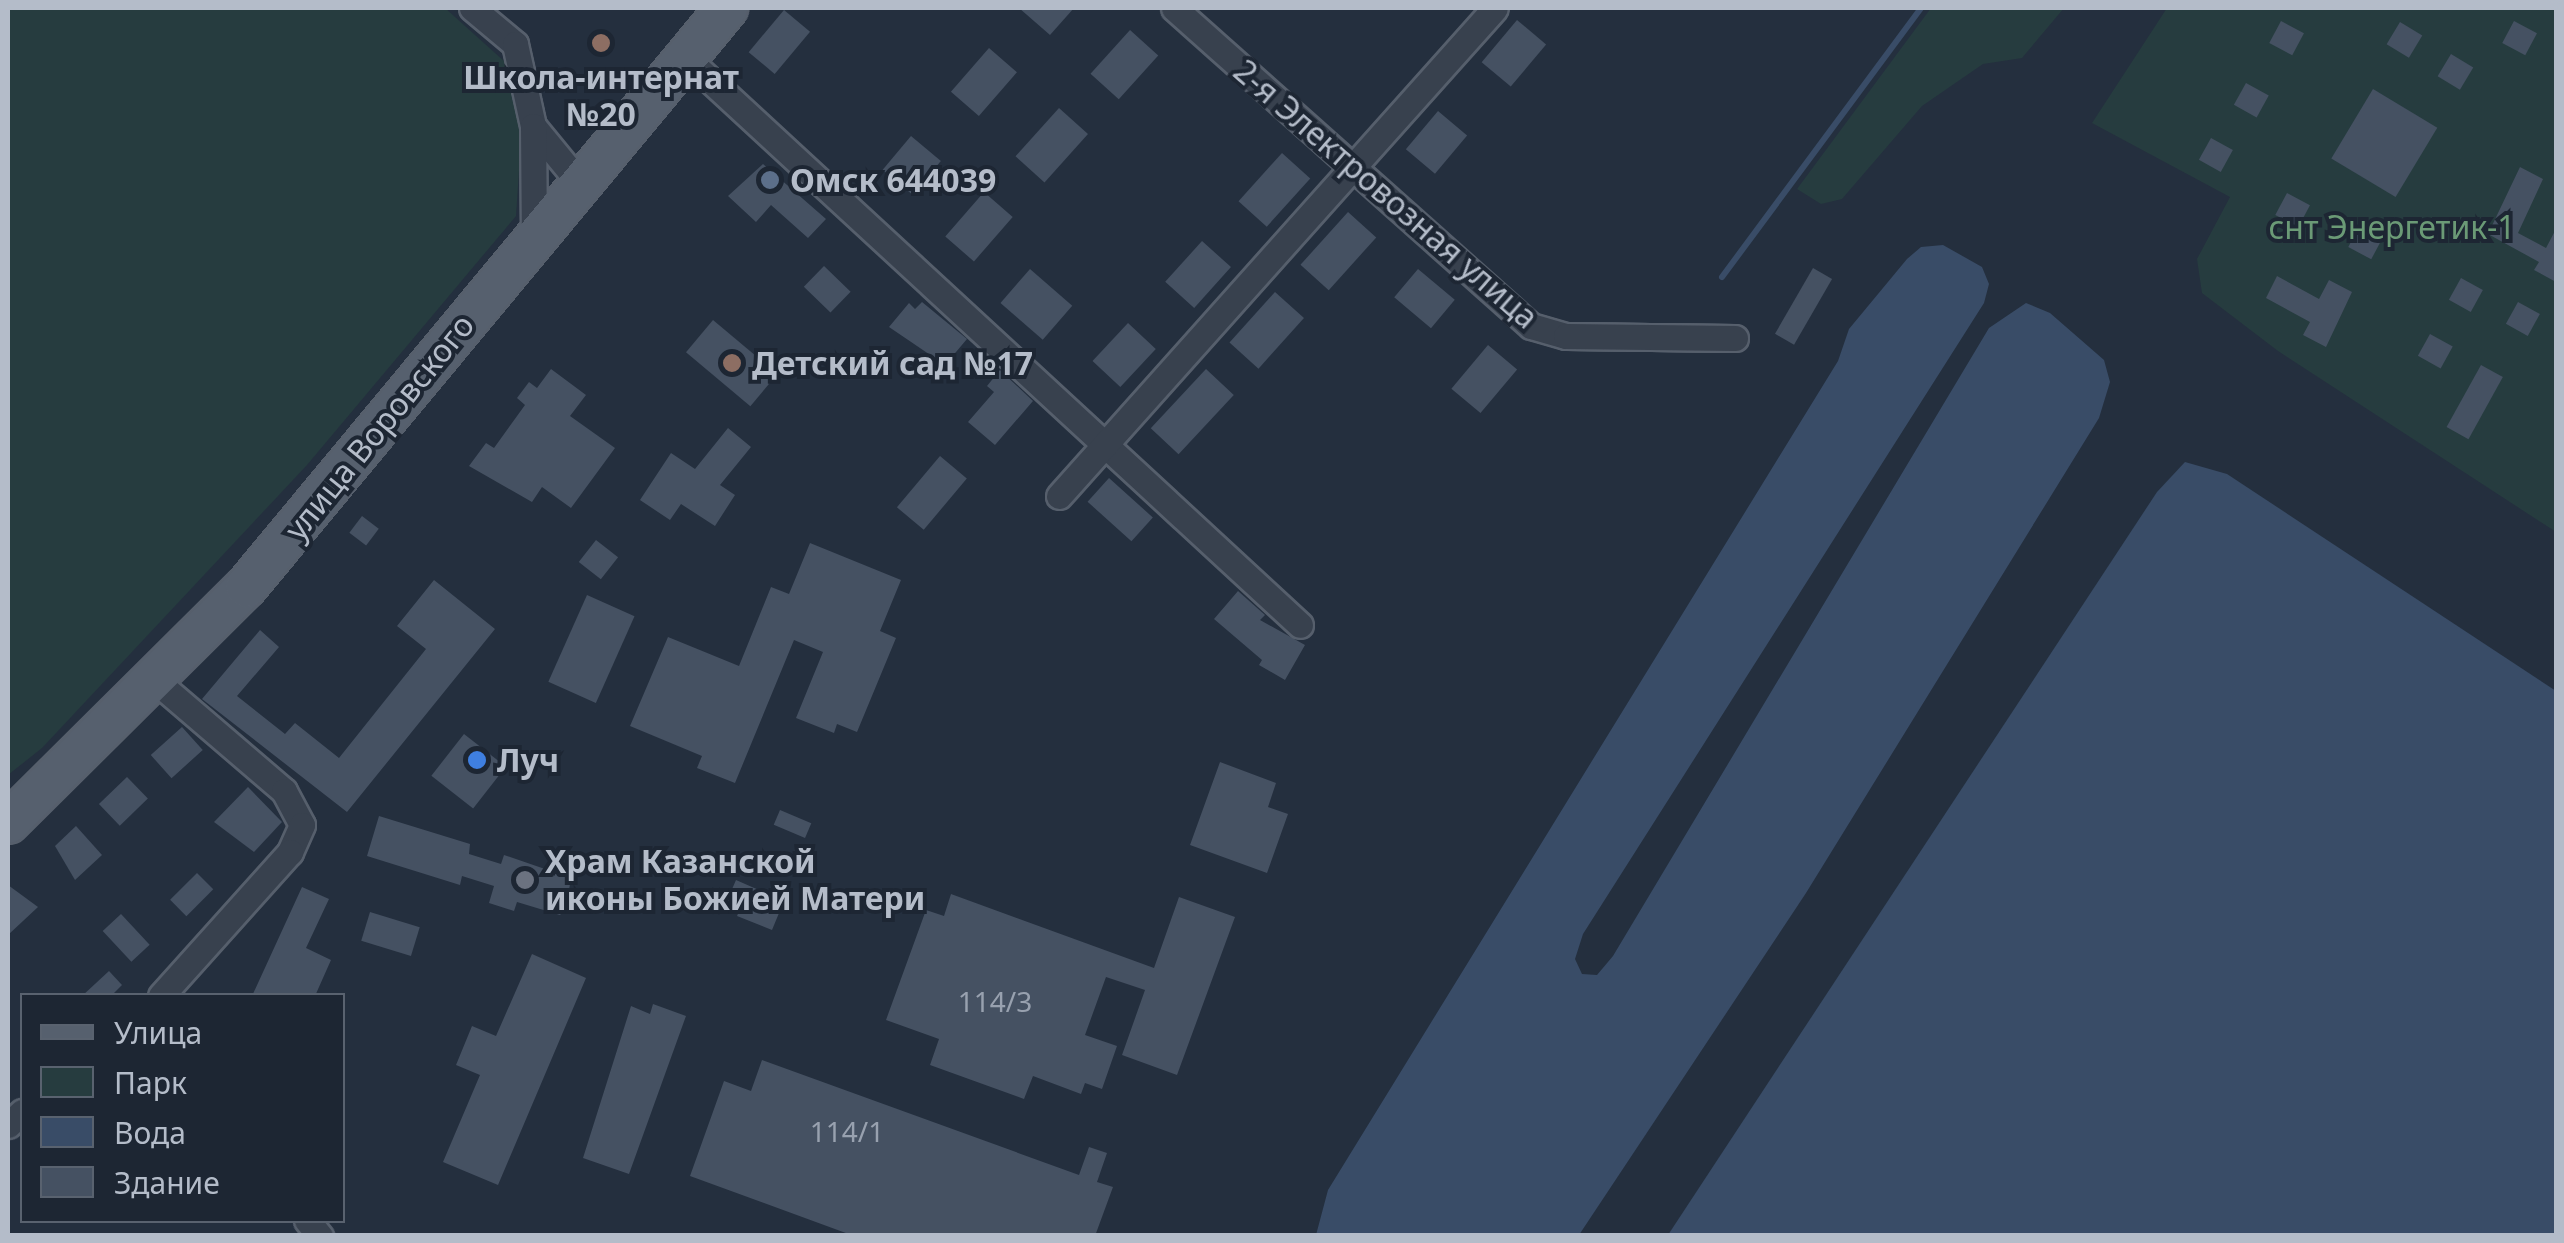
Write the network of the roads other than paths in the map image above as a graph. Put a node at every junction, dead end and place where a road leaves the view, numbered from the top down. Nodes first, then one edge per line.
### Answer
1 (472, 8) edge
2 (726, 8) edge
3 (1174, 8) edge
4 (1495, 8) edge
5 (685, 56) junction
6 (533, 126) junction
7 (1352, 172) junction
8 (579, 182) junction
9 (534, 237) junction
10 (1735, 338) dead end
11 (1104, 448) junction
12 (1059, 496) dead end
13 (1300, 624) dead end
14 (157, 682) junction
15 (8, 823) edge
16 (163, 993) edge

1 - 6 street
2 - 5 main road, улица Воровского
3 - 7 street, 2-я Электровозная улица
4 - 7 street
5 - 8 main road, улица Воровского
5 - 11 street
6 - 8 street
6 - 9 street
7 - 10 street, 2-я Электровозная улица
7 - 11 street
8 - 9 main road, улица Воровского
9 - 14 main road, улица Воровского
11 - 12 street
11 - 13 street
14 - 15 main road, улица Воровского
14 - 16 street

